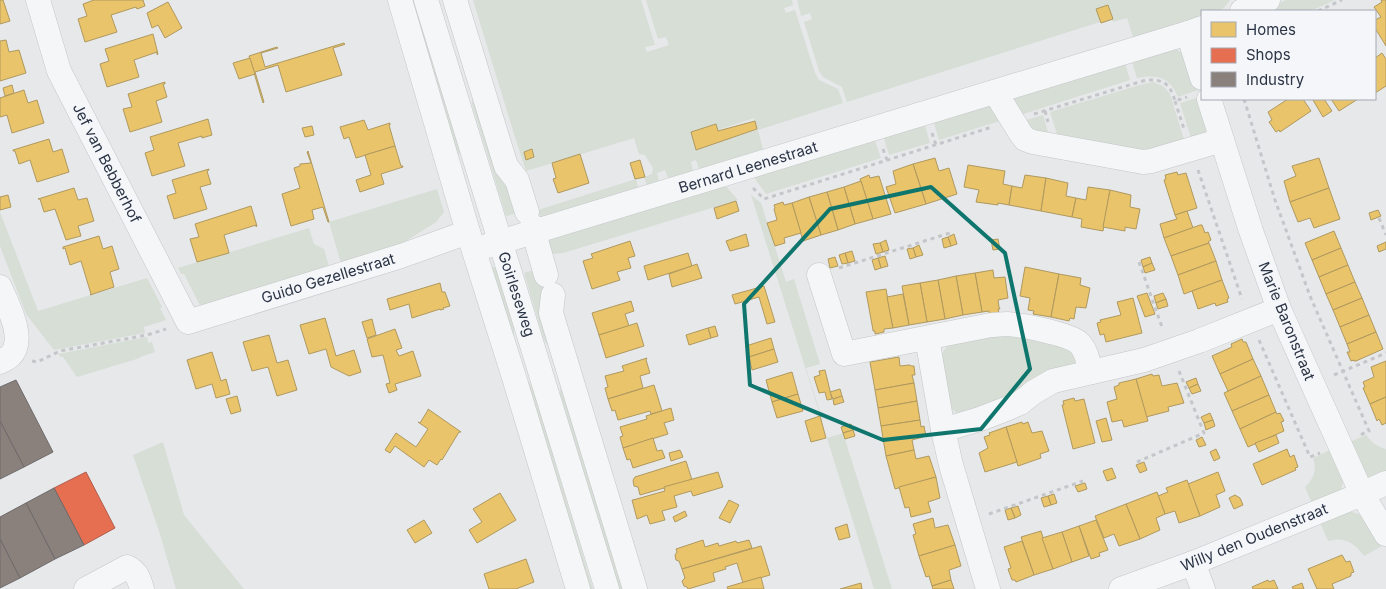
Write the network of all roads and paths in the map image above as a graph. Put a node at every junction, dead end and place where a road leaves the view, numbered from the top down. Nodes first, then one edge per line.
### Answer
1 (38, 0) edge
2 (400, 0) edge
3 (426, 0) edge
4 (455, 0) edge
5 (1268, 0) edge
6 (1342, 0) edge
7 (1244, 10) edge
8 (1320, 10) edge
9 (1195, 30) edge
10 (478, 75) junction
11 (451, 82) junction
12 (1201, 91) edge
13 (995, 92) junction
14 (1205, 100) edge
15 (1013, 121) junction
16 (1222, 140) junction
17 (745, 168) junction
18 (479, 171) junction
19 (453, 179) junction
20 (1379, 218) dead end
21 (530, 224) junction
22 (953, 232) dead end
23 (1386, 235) edge
24 (471, 241) junction
25 (500, 242) junction
26 (819, 275) joint
27 (0, 287) edge
28 (1279, 309) junction
29 (188, 322) junction
30 (927, 338) junction
31 (1386, 353) edge
32 (564, 356) junction
33 (5, 359) edge
34 (539, 365) junction
35 (1091, 372) junction
36 (513, 374) junction
37 (1312, 384) junction
38 (943, 430) junction
39 (1083, 481) dead end
40 (1386, 483) edge
41 (1362, 494) junction
42 (968, 521) junction
43 (1386, 534) edge
44 (1193, 563) junction
45 (86, 589) edge
46 (142, 589) edge
47 (578, 589) edge
48 (607, 589) edge
49 (635, 589) edge
50 (988, 589) edge
51 (1121, 589) edge
52 (1203, 589) edge

1 - 29 street, Jef van Bebberhof
2 - 19 street, Goirleseweg
3 - 11 street, Goirleseweg
4 - 10 street, Goirleseweg
5 - 7 street
6 - 8 path
9 - 12 street, Marie Baronstraat
9 - 13 street, Bernard Leenestraat
10 - 11 street
10 - 21 street, Goirleseweg
11 - 18 street, Goirleseweg
12 - 15 path
13 - 15 street
13 - 17 street, Bernard Leenestraat
14 - 16 street, Marie Baronstraat
15 - 16 street
15 - 17 path
16 - 28 street, Marie Baronstraat
17 - 21 street, Bernard Leenestraat
18 - 19 street
18 - 25 street, Goirleseweg
19 - 24 street, Goirleseweg
20 - 23 path
21 - 25 street, Bernard Leenestraat
21 - 32 street, Goirleseweg
22 - 26 path
24 - 25 street, Guido Gezellestraat
24 - 29 street, Guido Gezellestraat
24 - 36 street, Goirleseweg
25 - 34 street, Goirleseweg
26 - 30 street
27 - 33 street
28 - 35 street
28 - 37 street, Marie Baronstraat
29 - 33 path
30 - 35 street
30 - 38 street
31 - 37 path
32 - 34 street
32 - 49 street, Goirleseweg
34 - 36 street
34 - 48 street, Goirleseweg
35 - 38 street
36 - 47 street, Goirleseweg
37 - 41 street, Marie Baronstraat
38 - 42 street
39 - 42 path
40 - 41 street, Willy den Oudenstraat
41 - 43 street, Marie Baronstraat
41 - 44 street, Willy den Oudenstraat
42 - 50 street
44 - 51 street, Willy den Oudenstraat
44 - 52 street
45 - 46 street

